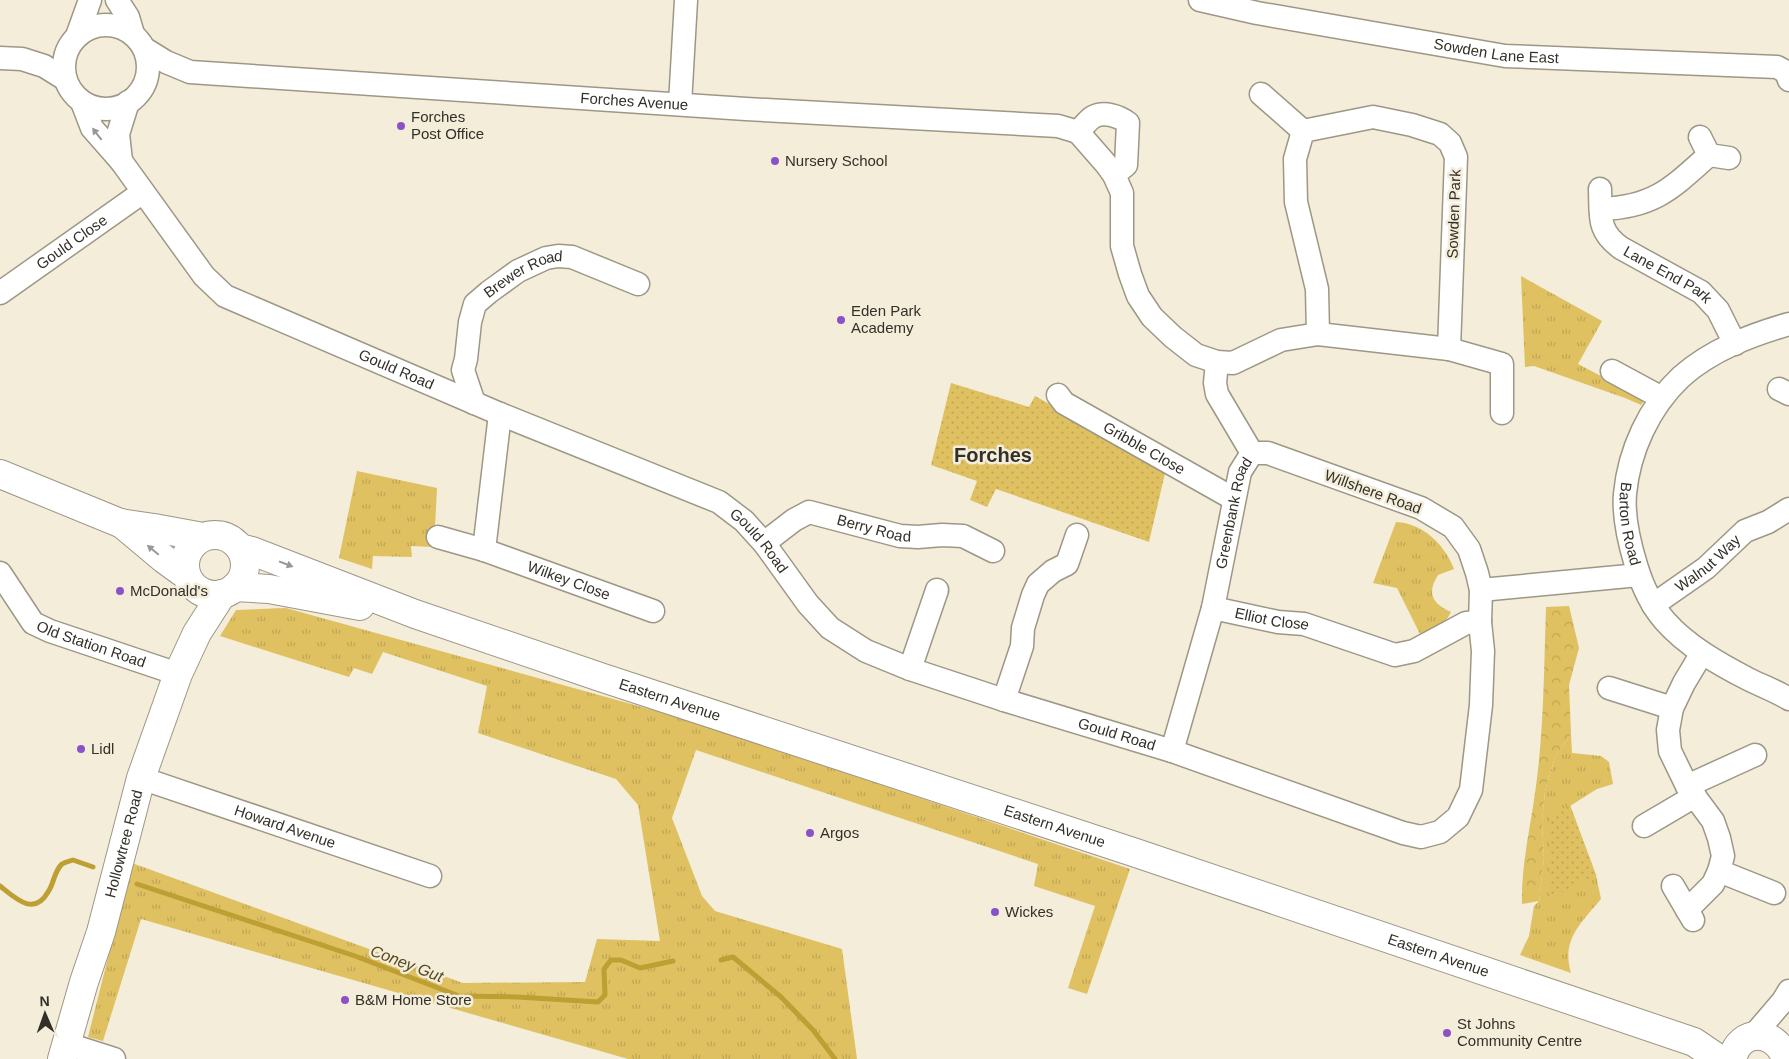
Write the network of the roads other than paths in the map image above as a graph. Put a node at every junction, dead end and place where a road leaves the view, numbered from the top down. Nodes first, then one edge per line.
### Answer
1 (90, 0) edge
2 (117, 0) edge
3 (686, 0) edge
4 (1200, 0) edge
5 (73, 40) junction
6 (139, 41) junction
7 (0, 58) edge
8 (22, 59) junction
9 (190, 72) junction
10 (65, 79) junction
11 (1789, 80) edge
12 (144, 85) junction
13 (1261, 94) dead end
14 (82, 102) junction
15 (128, 102) junction
16 (680, 104) junction
17 (1303, 131) junction
18 (1078, 132) junction
19 (1713, 150) dead end
20 (121, 160) junction
21 (1114, 175) junction
22 (143, 192) junction
23 (638, 284) dead end
24 (0, 293) edge
25 (1789, 324) edge
26 (1318, 334) junction
27 (1735, 344) junction
28 (1448, 349) junction
29 (1217, 362) junction
30 (463, 370) junction
31 (1612, 371) dead end
32 (438, 387) junction
33 (1058, 395) dead end
34 (1662, 398) junction
35 (474, 403) junction
36 (1502, 413) dead end
37 (500, 414) junction
38 (1252, 453) junction
39 (0, 474) edge
40 (1234, 498) junction
41 (1789, 509) edge
42 (120, 523) junction
43 (1077, 535) dead end
44 (203, 537) junction
45 (438, 537) dead end
46 (764, 543) junction
47 (240, 548) junction
48 (484, 550) junction
49 (993, 551) dead end
50 (0, 573) edge
51 (1639, 575) junction
52 (189, 580) junction
53 (937, 590) dead end
54 (1481, 590) junction
55 (229, 591) junction
56 (1653, 605) junction
57 (1213, 608) junction
58 (653, 611) dead end
59 (415, 614) junction
60 (1480, 622) junction
61 (197, 632) junction
62 (1702, 653) junction
63 (910, 669) junction
64 (178, 674) junction
65 (1609, 688) dead end
66 (1789, 699) edge
67 (1004, 700) junction
68 (1672, 708) junction
69 (1172, 751) junction
70 (1755, 755) dead end
71 (141, 778) junction
72 (1691, 791) junction
73 (1644, 826) dead end
74 (1440, 832) joint
75 (1719, 871) junction
76 (430, 876) dead end
77 (1673, 886) dead end
78 (1774, 893) dead end
79 (1786, 996) edge
80 (1736, 1050) edge
81 (65, 1052) edge
82 (1783, 1052) edge
83 (114, 1059) edge

1 - 5 street
2 - 6 street
3 - 16 street
4 - 11 street, Sowden Lane East
5 - 6 street
5 - 8 street
5 - 10 street
6 - 9 street, Forches Avenue
6 - 12 street
7 - 8 street
8 - 10 street
9 - 12 street, Forches Avenue
9 - 16 street, Forches Avenue
10 - 14 street
12 - 15 street
13 - 17 street
14 - 15 street
20 -> 14 street, Gould Road
15 - 20 street, Gould Road
16 - 18 street, Forches Avenue
17 - 26 street
17 - 28 street, Sowden Park
18 - 21 street
18 - 21 street
19 - 27 street, Lane End Park
20 - 22 street, Gould Road
21 - 29 street
22 - 24 street, Gould Close
22 - 32 street, Gould Road
23 - 30 street, Brewer Road
25 - 27 street, Barton Road
26 - 28 street
26 - 29 street
27 - 34 street, Barton Road
28 - 36 street
29 - 38 street, Greenbank Road
30 - 32 street
30 - 35 street, Brewer Road
31 - 34 street
32 - 35 street, Gould Road
33 - 40 street, Gribble Close
34 - 51 street, Barton Road
35 - 37 street, Gould Road
37 - 46 street, Gould Road
37 - 48 street
38 - 40 street, Greenbank Road
38 - 54 street, Willshere Road
39 - 42 main road
40 - 57 street, Greenbank Road
41 - 56 street, Walnut Way
42 - 44 main road
52 -> 42 main road
43 - 67 street
44 - 47 main road
44 - 52 main road
45 - 48 street, Wilkey Close
46 - 49 street, Berry Road
46 - 63 street, Gould Road
47 - 55 main road
47 -> 59 main road, Eastern Avenue
48 - 58 street, Wilkey Close
50 - 64 street, Old Station Road
51 - 54 street
51 - 56 street, Barton Road
52 - 55 main road
52 - 61 main road
53 - 63 street
54 - 60 street, Willshere Road
55 - 59 main road, Eastern Avenue
55 - 61 main road, Hollowtree Road
56 - 62 street, Barton Road
57 - 60 street, Elliot Close
57 - 69 street, Greenbank Road
59 - 80 main road, Eastern Avenue
60 - 74 street, Willshere Road
61 - 64 main road, Hollowtree Road
62 - 66 street, Barton Road
62 - 68 street
63 - 67 street, Gould Road
64 - 71 main road, Hollowtree Road
65 - 68 street
67 - 69 street, Gould Road
68 - 72 street
69 - 74 street, Gould Road
70 - 72 street
71 - 76 street, Howard Avenue
71 - 81 main road, Hollowtree Road
72 - 73 street
72 - 75 street
75 - 77 street
75 - 78 street
79 - 80 street
79 - 82 street
80 - 82 main road, Eastern Avenue
81 - 83 street

